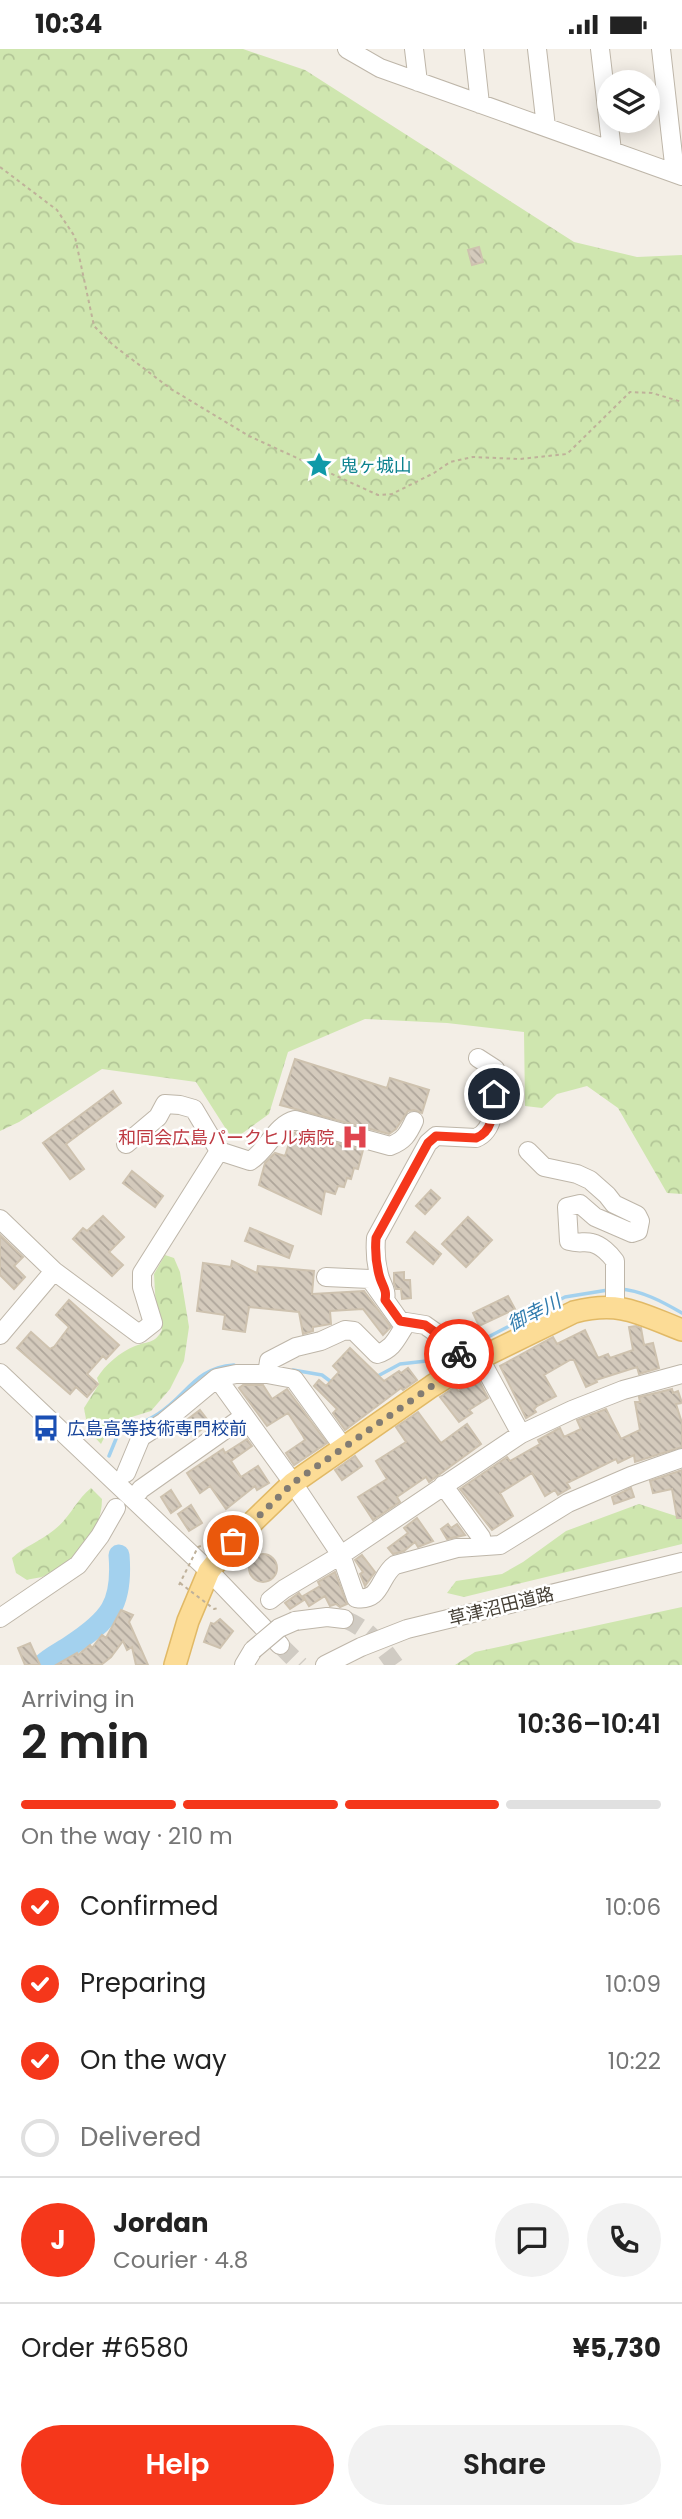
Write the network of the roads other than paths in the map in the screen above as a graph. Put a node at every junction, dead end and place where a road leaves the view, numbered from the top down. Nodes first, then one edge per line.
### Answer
1 (414, 49) edge
2 (474, 49) edge
3 (537, 49) edge
4 (600, 49) edge
5 (661, 49) edge
6 (349, 50) edge
7 (418, 82) junction
8 (480, 104) junction
9 (546, 127) junction
10 (612, 151) junction
11 (678, 175) edge
12 (478, 1058) dead end
13 (414, 1121) dead end
14 (126, 1144) dead end
15 (219, 1151) junction
16 (528, 1151) dead end
17 (0, 1219) edge
18 (54, 1271) junction
19 (326, 1277) dead end
20 (385, 1300) junction
21 (615, 1307) junction
22 (407, 1324) junction
23 (682, 1330) edge
24 (0, 1335) edge
25 (472, 1362) junction
26 (0, 1373) edge
27 (267, 1374) junction
28 (682, 1374) edge
29 (217, 1378) junction
30 (243, 1417) junction
31 (521, 1434) junction
32 (344, 1448) junction
33 (682, 1458) edge
34 (126, 1473) dead end
35 (293, 1483) junction
36 (443, 1485) junction
37 (133, 1499) junction
38 (116, 1509) dead end
39 (483, 1546) junction
40 (341, 1555) junction
41 (682, 1562) edge
42 (209, 1571) junction
43 (271, 1599) dead end
44 (0, 1618) edge
45 (344, 1619) tunnel mouth
46 (280, 1645) tunnel mouth
47 (248, 1658) edge
48 (175, 1665) edge
49 (324, 1665) edge

1 - 7 street
2 - 8 street
3 - 9 street
4 - 10 street
5 - 11 street
6 - 7 street
7 - 8 street
8 - 9 street
9 - 10 street
10 - 11 street
12 - 20 street
13 - 15 street
14 - 15 street
15 - 18 street
16 - 21 street
17 - 18 street
18 - 24 street
19 - 20 street
20 - 22 street
21 - 23 main road
21 - 25 main road
22 - 25 street
22 - 27 street
25 - 31 street
25 - 32 main road
26 - 37 street
27 - 29 street
27 - 32 street
28 - 31 street
29 - 30 street
29 - 34 street
30 - 35 street
30 - 37 street
31 - 36 street
32 - 35 main road
33 - 39 street
35 - 40 street
35 - 42 main road
36 - 39 street
36 - 40 street
37 - 42 street
38 - 44 street
39 - 40 street
40 - 43 street
41 - 49 street, 草津沼田道路
42 - 46 street
42 - 48 main road
45 - 47 street, bridge

